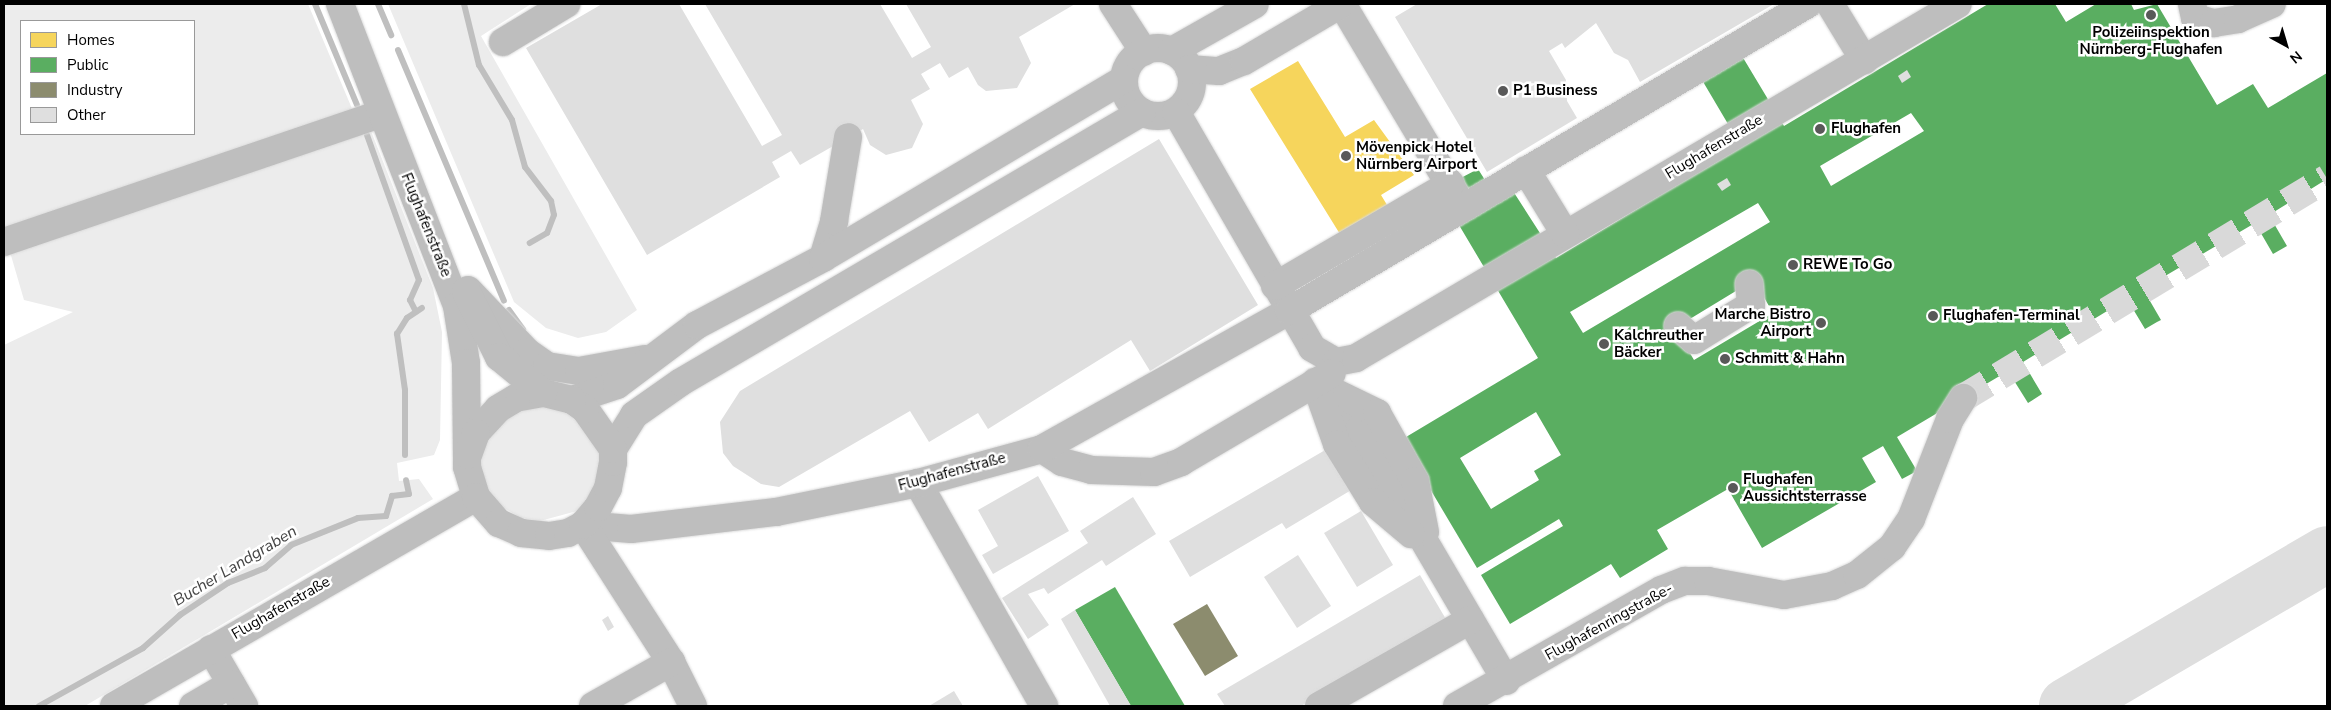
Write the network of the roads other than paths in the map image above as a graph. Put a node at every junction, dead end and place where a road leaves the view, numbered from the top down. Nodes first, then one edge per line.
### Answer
1 (340, 4) edge
2 (357, 4) edge
3 (566, 4) edge
4 (1255, 4) edge
5 (1341, 4) edge
6 (1808, 4) edge
7 (1830, 4) edge
8 (1958, 4) edge
9 (2192, 4) edge
10 (2272, 4) edge
11 (1118, 6) edge
12 (503, 42) dead end
13 (1144, 52) junction
14 (1180, 60) junction
15 (1864, 60) junction
16 (1124, 79) junction
17 (1142, 112) junction
18 (1176, 112) junction
19 (381, 114) junction
20 (848, 137) dead end
21 (1526, 170) junction
22 (1456, 196) junction
23 (1565, 234) junction
24 (4, 242) edge
25 (823, 258) junction
26 (1749, 284) dead end
27 (463, 285) junction
28 (1275, 286) junction
29 (1289, 311) junction
30 (1678, 326) dead end
31 (1312, 348) junction
32 (656, 357) junction
33 (1356, 358) junction
34 (1315, 382) junction
35 (543, 393) junction
36 (1963, 398) tunnel mouth
37 (572, 400) junction
38 (613, 448) junction
39 (1042, 449) junction
40 (468, 456) junction
41 (918, 482) junction
42 (476, 497) junction
43 (582, 525) junction
44 (1428, 548) junction
45 (1470, 620) junction
46 (210, 649) junction
47 (671, 662) junction
48 (1506, 681) junction
49 (238, 695) edge
50 (114, 706) edge
51 (194, 706) edge
52 (593, 706) edge
53 (693, 706) edge
54 (1044, 706) edge
55 (1319, 706) edge
56 (1457, 706) edge

1 - 19 street, Flughafenstraße
2 - 27 street, Flughafenstraße
3 - 12 street
4 - 14 street
5 - 14 street
5 - 22 street
6 - 21 street, Flughafenstraße
7 - 15 street
8 - 15 street, Flughafenstraße
9 - 10 street
11 - 13 street
13 - 14 street
13 - 16 street, Flughafenstraße
14 - 18 street
15 - 23 street, Flughafenstraße
16 - 17 street
16 - 25 street, Flughafenstraße
17 - 18 street
17 - 38 street
18 - 28 street, Flughafenstraße
19 - 24 street
19 - 40 street, Flughafenstraße
20 - 25 street
21 - 22 street, Flughafenstraße
21 - 23 street
22 - 28 street
22 - 29 street, Flughafenstraße
23 - 33 street, Flughafenstraße
25 - 32 street, Flughafenstraße
26 - 30 street
27 - 32 street, Flughafenstraße
27 - 35 street, Flughafenstraße
28 - 29 street, Flughafenstraße
29 - 31 street, Flughafenstraße
29 - 39 street, Flughafenstraße
31 - 33 street, Flughafenstraße
31 - 34 street
32 - 37 street, Flughafenstraße
33 - 34 street
34 - 39 street
34 - 44 street
34 - 44 street
35 - 37 street, Flughafenstraße
35 - 40 street, Flughafenstraße
36 - 48 street, Flughafenringstraße-
37 - 38 street, Flughafenstraße
38 - 43 street
39 - 41 street, Flughafenstraße
40 - 42 street, Flughafenstraße
41 - 43 street, Flughafenstraße
41 - 54 street
42 - 43 street, Flughafenstraße
42 - 46 street, Flughafenstraße
43 - 47 street
44 - 45 street
45 - 48 street
45 - 55 street
46 - 49 street
46 - 50 street, Flughafenstraße
47 - 52 street
47 - 53 street
48 - 56 street, Flughafenringstraße-
49 - 51 street

